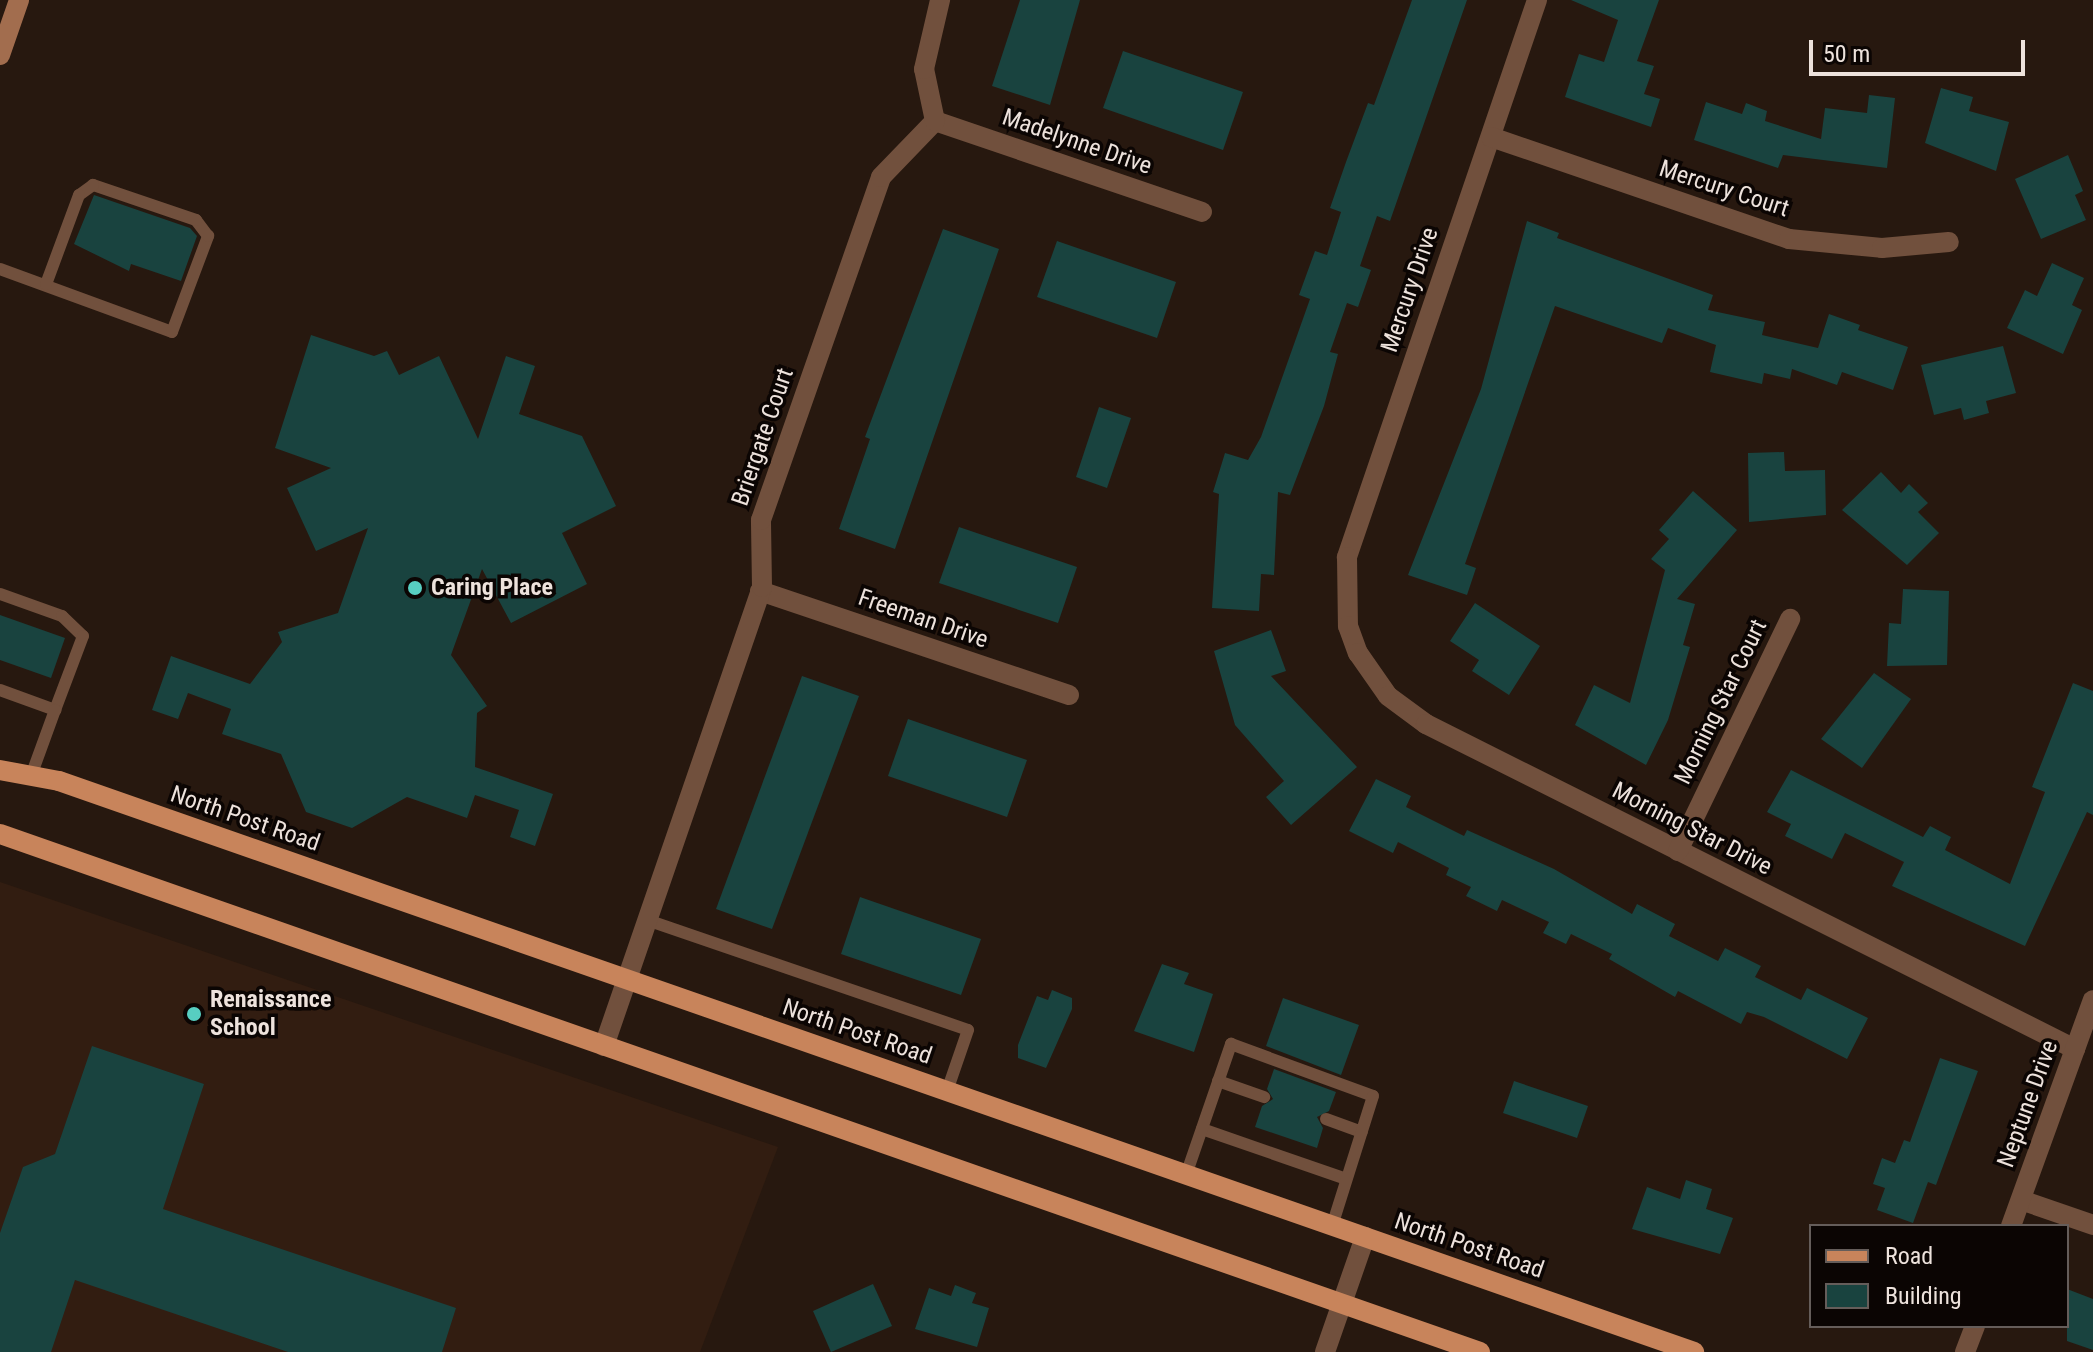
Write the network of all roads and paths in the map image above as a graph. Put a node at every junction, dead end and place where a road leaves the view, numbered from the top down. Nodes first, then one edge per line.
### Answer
1 (19, 0) edge
2 (940, 0) edge
3 (1537, 0) edge
4 (0, 55) edge
5 (935, 121) junction
6 (1491, 137) junction
7 (1202, 212) dead end
8 (1949, 242) dead end
9 (0, 269) edge
10 (46, 284) junction
11 (760, 591) junction
12 (0, 594) edge
13 (1344, 599) joint
14 (1790, 619) dead end
15 (0, 690) edge
16 (1069, 695) dead end
17 (55, 710) junction
18 (0, 770) edge
19 (31, 776) junction
20 (0, 834) edge
21 (1678, 851) junction
22 (647, 920) junction
23 (626, 979) junction
24 (2093, 1000) edge
25 (604, 1046) junction
26 (2075, 1049) junction
27 (1218, 1081) junction
28 (947, 1091) junction
29 (1264, 1097) dead end
30 (1326, 1119) dead end
31 (1202, 1129) junction
32 (1362, 1132) junction
33 (1186, 1175) junction
34 (1346, 1179) junction
35 (2021, 1200) junction
36 (2012, 1224) edge
37 (2093, 1225) edge
38 (1332, 1226) junction
39 (1365, 1237) junction
40 (1342, 1304) junction
41 (1974, 1328) edge
42 (1325, 1352) edge
43 (1480, 1352) edge
44 (1694, 1352) edge
45 (1965, 1352) edge

1 - 4 main road
2 - 5 street
3 - 6 street, Mercury Drive
5 - 7 street, Madelynne Drive
5 - 11 street, Briergate Court
6 - 8 street, Mercury Court
6 - 13 street, Mercury Drive
9 - 10 lane
10 - 10 lane
11 - 16 street, Freeman Drive
11 - 22 street, Briergate Court
12 - 17 lane
13 - 21 street, Morning Star Drive
14 - 21 street, Morning Star Court
15 - 17 lane
17 - 19 lane
18 - 19 main road, North Post Road
19 - 23 main road, North Post Road
20 - 25 main road
21 - 26 street, Morning Star Drive
22 - 23 street, Briergate Court
22 - 28 lane
23 - 25 street, Briergate Court
23 - 28 main road, North Post Road
24 - 26 street, Neptune Drive
25 - 40 main road
26 - 35 street, Neptune Drive
27 - 29 lane
27 - 31 lane
27 - 32 lane
28 - 33 main road, North Post Road
30 - 32 lane
31 - 33 lane
31 - 34 lane
32 - 34 lane
33 - 38 main road, North Post Road
34 - 38 lane
35 - 36 street, Neptune Drive
35 - 37 street
38 - 39 main road, North Post Road
39 - 40 street
39 - 44 main road, North Post Road
40 - 42 street
40 - 43 main road
41 - 45 street

